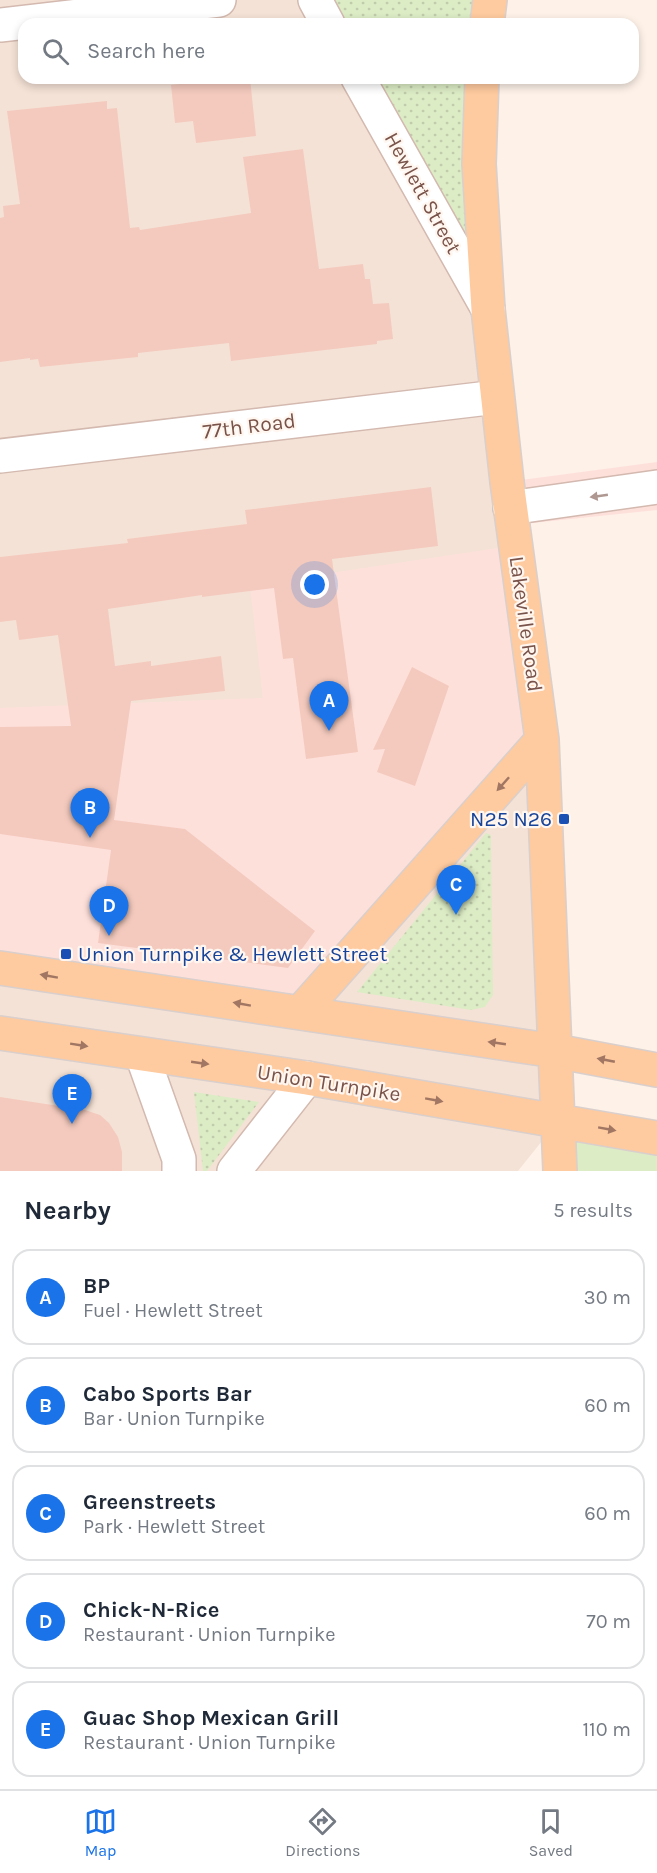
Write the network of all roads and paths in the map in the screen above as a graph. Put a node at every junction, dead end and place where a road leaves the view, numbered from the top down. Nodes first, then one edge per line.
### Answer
1 (219, 0) edge
2 (315, 0) edge
3 (490, 0) edge
4 (61, 18) edge
5 (325, 18) edge
6 (488, 18) edge
7 (18, 23) edge
8 (0, 25) edge
9 (361, 84) edge
10 (482, 84) edge
11 (488, 309) junction
12 (497, 397) junction
13 (0, 456) edge
14 (657, 487) edge
15 (510, 508) junction
16 (542, 740) junction
17 (0, 968) edge
18 (300, 1013) junction
19 (0, 1033) edge
20 (555, 1051) junction
21 (142, 1055) junction
22 (657, 1070) edge
23 (307, 1078) junction
24 (558, 1121) junction
25 (657, 1138) edge
26 (179, 1171) edge
27 (234, 1171) edge
28 (560, 1171) edge

1 - 4 street
2 - 5 street
3 - 6 main road
7 - 8 street
9 - 11 street, Hewlett Street
10 - 11 main road, Lakeville Road
11 - 12 main road, Lakeville Road
12 - 13 street, 77th Road
12 - 15 main road, Lakeville Road
14 -> 15 street
15 - 16 main road, Lakeville Road
16 -> 18 main road
16 - 20 main road, Lakeville Road
18 -> 17 main road
20 -> 18 main road
19 -> 21 main road, Union Turnpike
22 -> 20 main road
20 - 24 main road, Lakeville Road
21 -> 23 main road, Union Turnpike
21 - 26 street
23 -> 24 main road, Union Turnpike
23 - 27 street
24 -> 25 main road, Union Turnpike
24 - 28 main road, Lakeville Road

